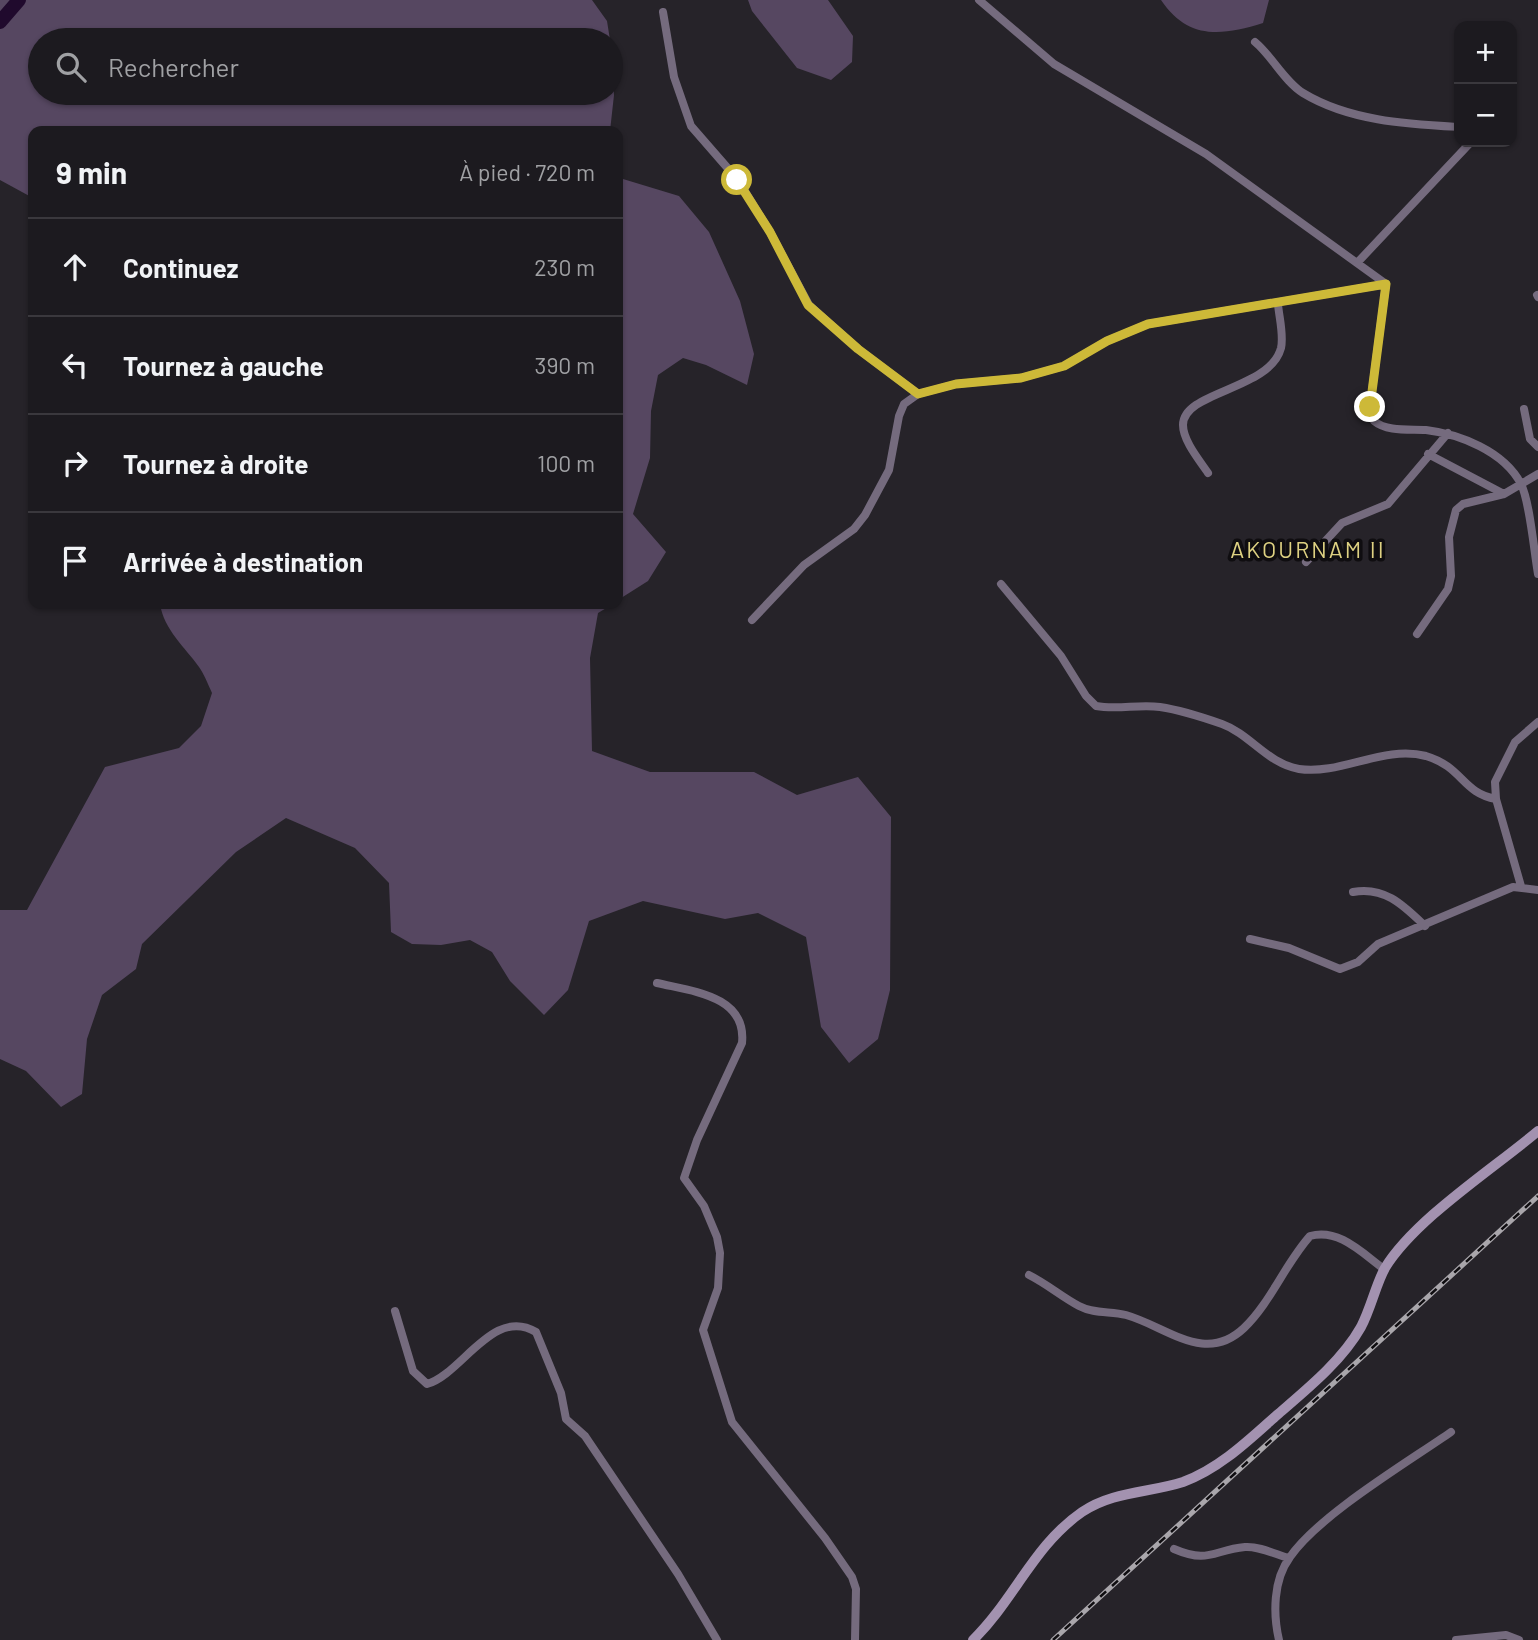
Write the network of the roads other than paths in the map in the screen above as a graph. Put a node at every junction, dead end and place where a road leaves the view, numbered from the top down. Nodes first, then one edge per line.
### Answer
1 (979, 0) edge
2 (663, 12) dead end
3 (1255, 42) dead end
4 (1454, 127) edge
5 (1466, 147) edge
6 (1357, 263) junction
7 (1386, 284) junction
8 (1278, 304) junction
9 (918, 394) junction
10 (1524, 410) dead end
11 (1448, 433) junction
12 (1538, 447) edge
13 (1428, 454) junction
14 (1208, 473) dead end
15 (1538, 474) edge
16 (1521, 485) junction
17 (1504, 494) junction
18 (1306, 562) dead end
19 (1538, 574) edge
20 (1002, 584) dead end
21 (751, 620) dead end
22 (1417, 634) dead end
23 (1538, 722) edge
24 (1496, 799) junction
25 (1521, 886) junction
26 (1538, 890) edge
27 (1353, 892) dead end
28 (1425, 926) junction
29 (1250, 940) dead end
30 (657, 983) dead end
31 (1538, 1131) edge
32 (1384, 1269) junction
33 (1029, 1275) dead end
34 (396, 1311) dead end
35 (1451, 1432) dead end
36 (1174, 1549) dead end
37 (1288, 1558) junction
38 (717, 1640) edge
39 (855, 1640) edge
40 (973, 1640) edge
41 (1279, 1640) edge
42 (1455, 1640) edge
43 (1519, 1640) edge

1 - 6 street
2 - 9 street
3 - 4 street
5 - 6 street
6 - 7 street
7 - 8 street
7 - 11 street
8 - 9 street
8 - 14 street
9 - 21 street
10 - 12 street
11 - 13 street
11 - 16 street
13 - 17 street
13 - 18 street
15 - 16 street
16 - 17 street
16 - 19 street
17 - 22 street
20 - 24 street
23 - 24 street
24 - 25 street
25 - 26 street
25 - 28 street
27 - 28 street
28 - 29 street
30 - 39 street
31 - 32 street
32 - 33 street
32 - 40 street
34 - 38 street
35 - 37 street
36 - 37 street
37 - 41 street
42 - 43 street

